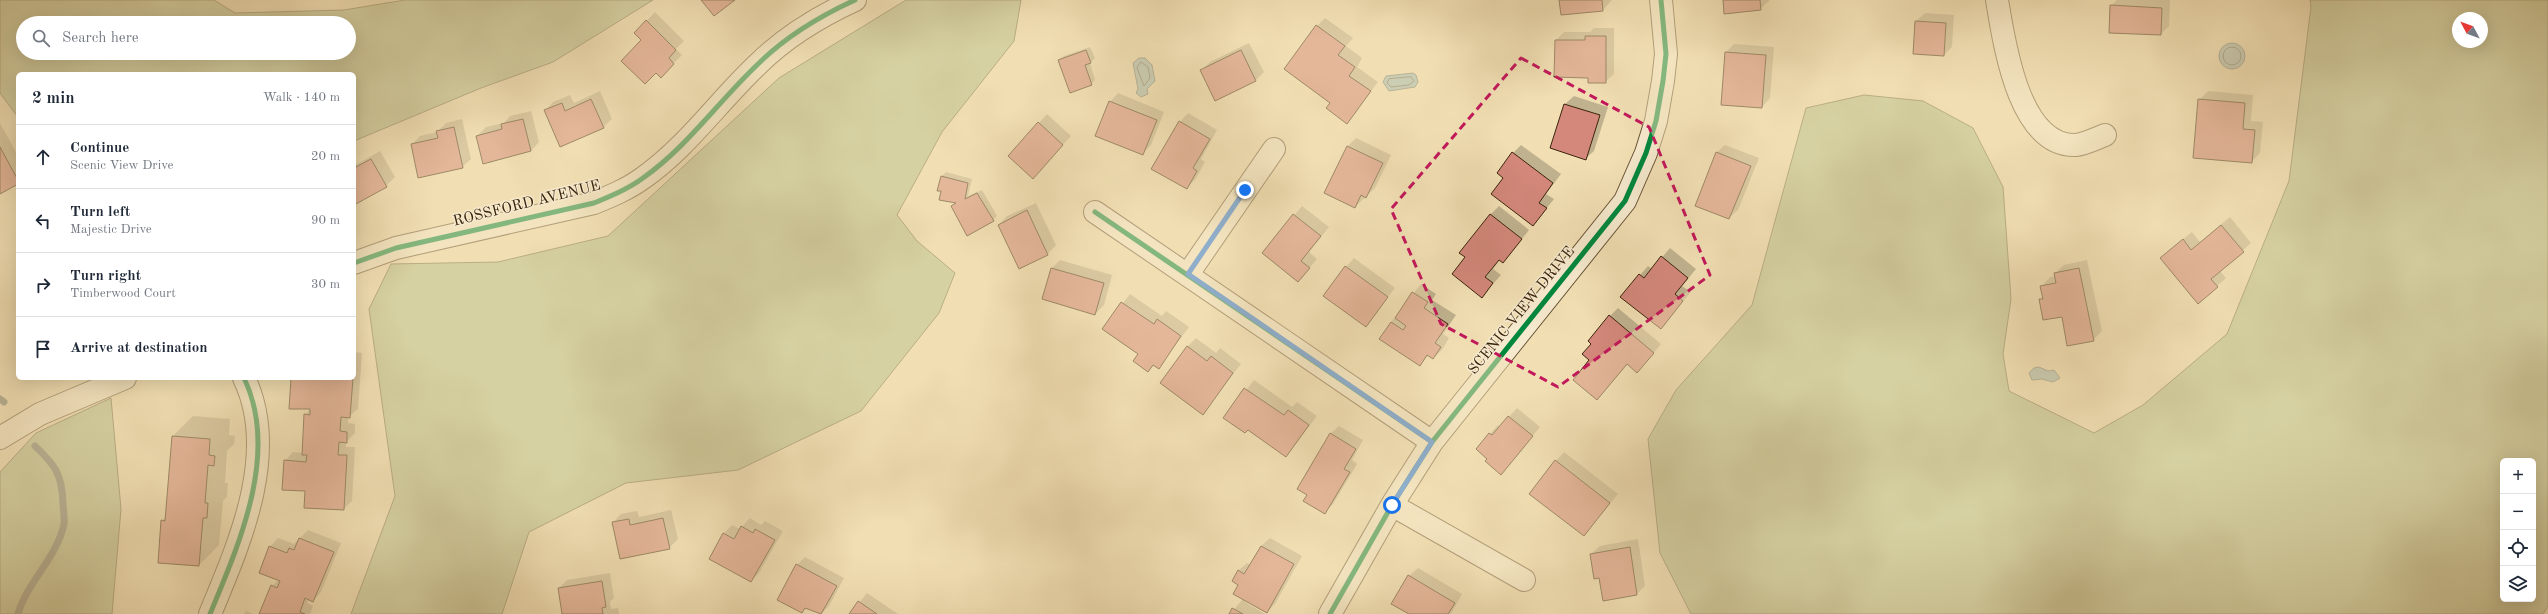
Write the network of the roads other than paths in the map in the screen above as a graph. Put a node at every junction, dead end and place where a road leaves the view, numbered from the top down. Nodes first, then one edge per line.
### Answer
1 (855, 0) edge
2 (1661, 0) edge
3 (1997, 0) edge
4 (2105, 135) dead end
5 (1274, 149) dead end
6 (1095, 212) dead end
7 (356, 263) edge
8 (1188, 274) junction
9 (120, 380) edge
10 (245, 380) edge
11 (0, 438) edge
12 (1432, 442) junction
13 (1392, 505) junction
14 (1524, 580) dead end
15 (210, 614) edge
16 (1330, 614) edge

1 - 7 street, ROSSFORD AVENUE
2 - 12 street, SCENIC VIEW DRIVE
3 - 4 street
5 - 8 street
6 - 8 street
8 - 12 street
9 - 11 street
10 - 15 street
12 - 13 street, SCENIC VIEW DRIVE
13 - 14 street
13 - 16 street, SCENIC VIEW DRIVE

